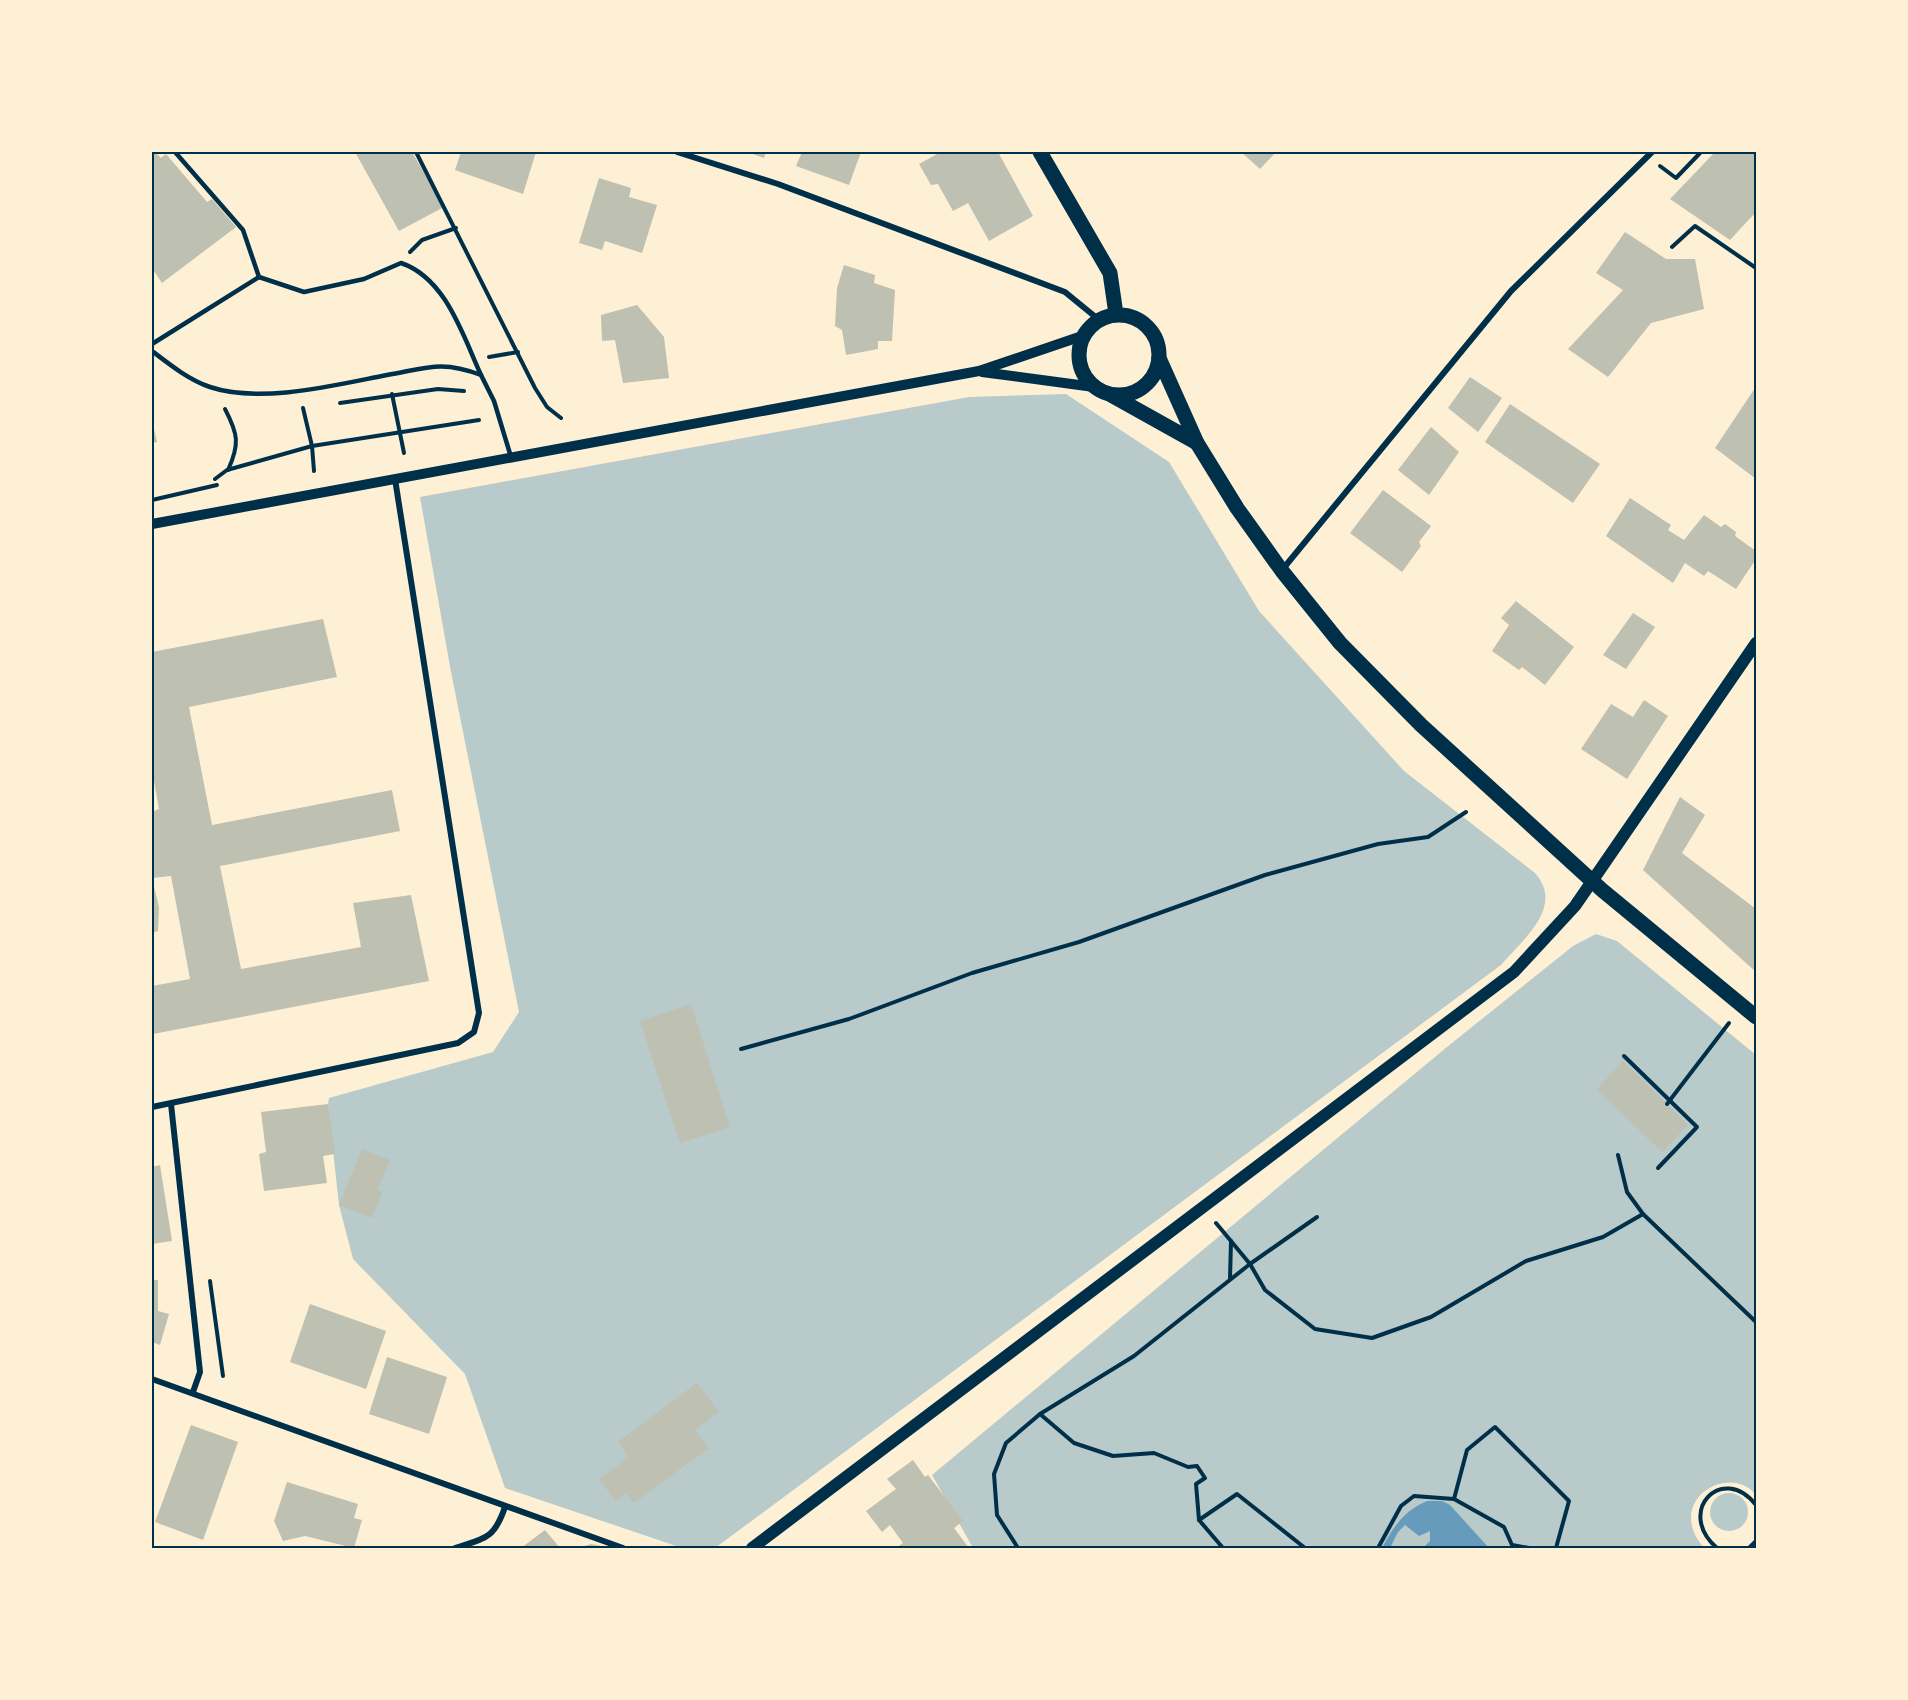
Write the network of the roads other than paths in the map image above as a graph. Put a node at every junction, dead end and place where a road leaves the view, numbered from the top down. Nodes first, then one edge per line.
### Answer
1 (175, 152) edge
2 (677, 152) edge
3 (1042, 152) edge
4 (1652, 152) edge
5 (259, 277) junction
6 (1116, 314) junction
7 (1098, 319) junction
8 (1082, 336) junction
9 (152, 344) edge
10 (152, 351) edge
11 (1159, 358) junction
12 (979, 372) junction
13 (481, 375) junction
14 (1094, 387) junction
15 (1111, 394) junction
16 (1197, 443) junction
17 (511, 460) junction
18 (395, 479) junction
19 (152, 524) edge
20 (1282, 571) junction
21 (1756, 643) edge
22 (1591, 879) junction
23 (1756, 1009) edge
24 (1756, 1017) edge
25 (171, 1104) junction
26 (152, 1107) edge
27 (152, 1379) edge
28 (193, 1392) junction
29 (506, 1507) junction
30 (455, 1548) edge
31 (623, 1548) edge
32 (752, 1548) edge

1 - 5 lane
2 - 7 street
3 - 6 main road
4 - 20 street
5 - 9 lane
5 - 13 lane
6 - 7 main road
6 - 11 main road
7 - 8 main road
8 - 12 street
8 - 14 main road
10 - 13 lane
11 - 15 main road
11 - 16 main road
12 - 14 street
12 - 17 street
13 - 17 lane
14 - 15 main road
15 - 16 main road
16 - 20 main road
17 - 18 street
18 - 19 street
18 - 25 street
20 - 22 main road
21 - 22 main road
22 - 23 main road
22 - 24 main road
22 - 32 main road
25 - 26 street
25 - 28 street
27 - 28 street
28 - 29 street
29 - 30 street
29 - 31 street

